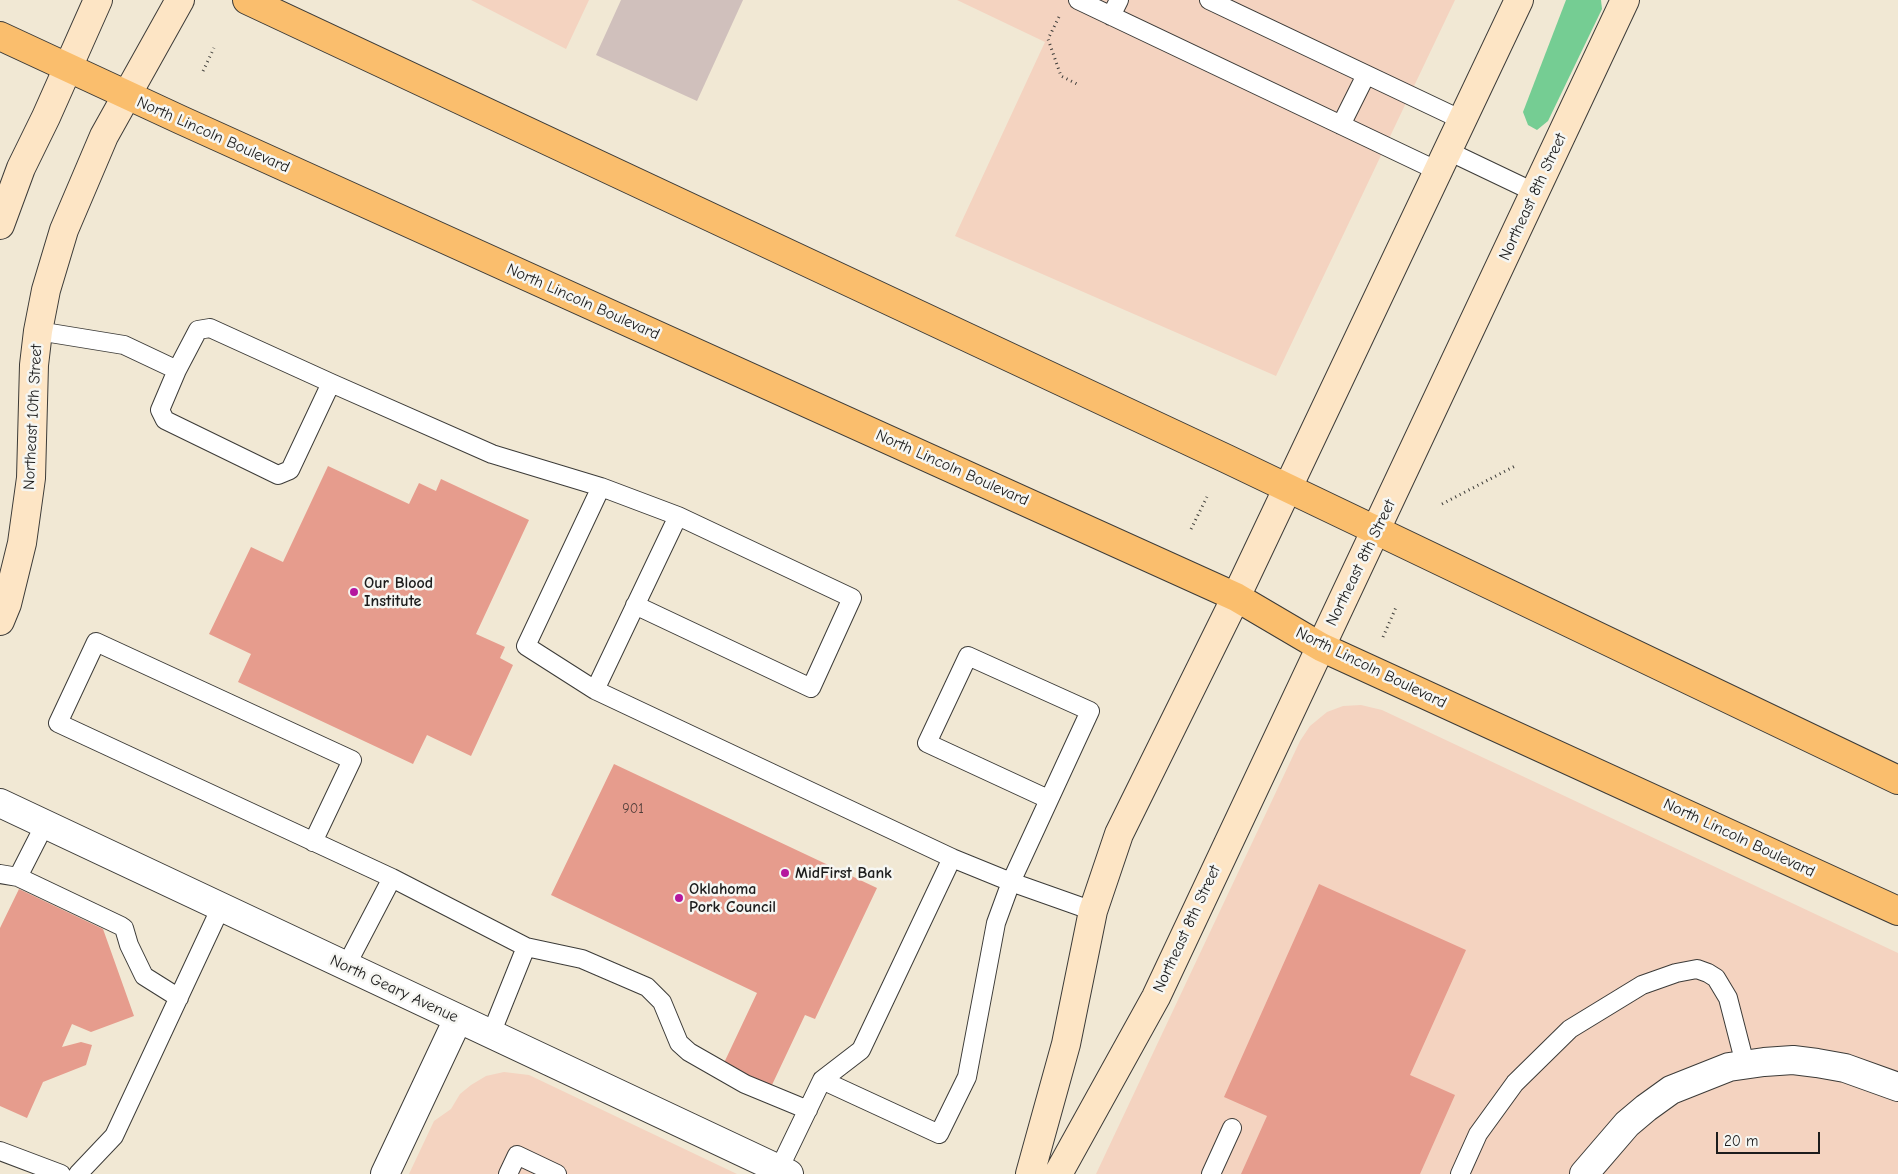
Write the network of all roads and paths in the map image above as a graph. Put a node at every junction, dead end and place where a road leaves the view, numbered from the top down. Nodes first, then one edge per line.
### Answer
1 (98, 0) edge
2 (180, 0) edge
3 (247, 0) edge
4 (1078, 0) edge
5 (1119, 0) edge
6 (1209, 0) edge
7 (1519, 0) edge
8 (1625, 0) edge
9 (1060, 15) dead end
10 (1111, 16) junction
11 (0, 36) edge
12 (214, 48) dead end
13 (68, 68) junction
14 (203, 71) dead end
15 (1366, 75) junction
16 (1079, 85) dead end
17 (127, 96) junction
18 (1462, 120) junction
19 (1341, 125) junction
20 (1443, 161) junction
21 (1536, 192) junction
22 (5, 198) edge
23 (0, 225) edge
24 (38, 332) junction
25 (177, 370) junction
26 (331, 384) junction
27 (1515, 466) dead end
28 (601, 487) junction
29 (1287, 488) junction
30 (1207, 497) dead end
31 (1442, 504) dead end
32 (678, 516) junction
33 (1191, 529) dead end
34 (1376, 531) junction
35 (1236, 597) junction
36 (635, 605) junction
37 (1397, 605) dead end
38 (0, 621) edge
39 (1383, 637) dead end
40 (1321, 647) junction
41 (595, 690) junction
42 (1898, 780) edge
43 (1048, 799) junction
44 (0, 803) edge
45 (44, 824) junction
46 (314, 842) junction
47 (952, 858) junction
48 (0, 874) edge
49 (18, 876) junction
50 (392, 878) junction
51 (1011, 882) junction
52 (221, 907) junction
53 (1093, 911) junction
54 (1898, 912) edge
55 (526, 947) junction
56 (346, 966) junction
57 (179, 998) junction
58 (458, 1019) junction
59 (491, 1034) junction
60 (1745, 1064) junction
61 (822, 1080) junction
62 (1898, 1087) edge
63 (808, 1110) junction
64 (1232, 1128) dead end
65 (0, 1151) edge
66 (784, 1172) edge
67 (62, 1174) edge
68 (78, 1174) edge
69 (385, 1174) edge
70 (508, 1174) edge
71 (557, 1174) edge
72 (1030, 1174) edge
73 (1058, 1174) edge
74 (1211, 1174) edge
75 (1460, 1174) edge
76 (1584, 1174) edge

1 - 13 main road
2 - 17 main road, Northeast 10th Street
3 - 29 main road
4 - 10 lane
5 - 10 lane
6 - 15 lane
7 - 18 main road
8 - 21 main road, Northeast 8th Street
9 - 16 path
10 - 19 lane
11 - 13 main road, North Lincoln Boulevard
12 - 14 path
13 - 17 main road, North Lincoln Boulevard
13 - 22 main road
15 - 18 lane
15 - 19 lane
17 - 24 main road, Northeast 10th Street
17 - 35 main road, North Lincoln Boulevard
18 - 20 main road
19 - 20 lane
20 - 21 lane
20 - 29 main road
21 - 34 main road, Northeast 8th Street
22 - 23 main road
24 - 25 lane
24 - 38 main road, Northeast 10th Street
25 - 26 lane
25 - 26 lane
26 - 28 lane
27 - 31 path
28 - 32 lane
28 - 41 lane
29 - 34 main road
29 - 35 main road
30 - 33 path
32 - 36 lane
32 - 36 lane
34 - 40 main road, Northeast 8th Street
34 - 42 main road
35 - 40 main road, North Lincoln Boulevard
35 - 53 main road
36 - 41 lane
37 - 39 path
40 - 54 main road, North Lincoln Boulevard
40 - 73 main road, Northeast 8th Street
41 - 47 lane
43 - 43 lane
43 - 51 lane
44 - 45 street, North Geary Avenue
45 - 49 lane
45 - 52 street, North Geary Avenue
46 - 46 lane
46 - 50 lane
47 - 51 lane
47 - 61 lane
48 - 49 lane
49 - 57 lane
50 - 55 lane
50 - 56 lane
51 - 53 lane
51 - 61 lane
52 - 56 street, North Geary Avenue
52 - 57 lane
53 - 72 main road
55 - 59 lane
55 - 63 lane
56 - 58 street, North Geary Avenue
57 - 68 lane
58 - 59 street, North Geary Avenue
58 - 69 street
59 - 66 street, North Geary Avenue
60 - 62 street
60 - 75 lane
60 - 76 street
61 - 63 lane
63 - 66 lane
64 - 74 lane
65 - 67 lane
70 - 71 lane

